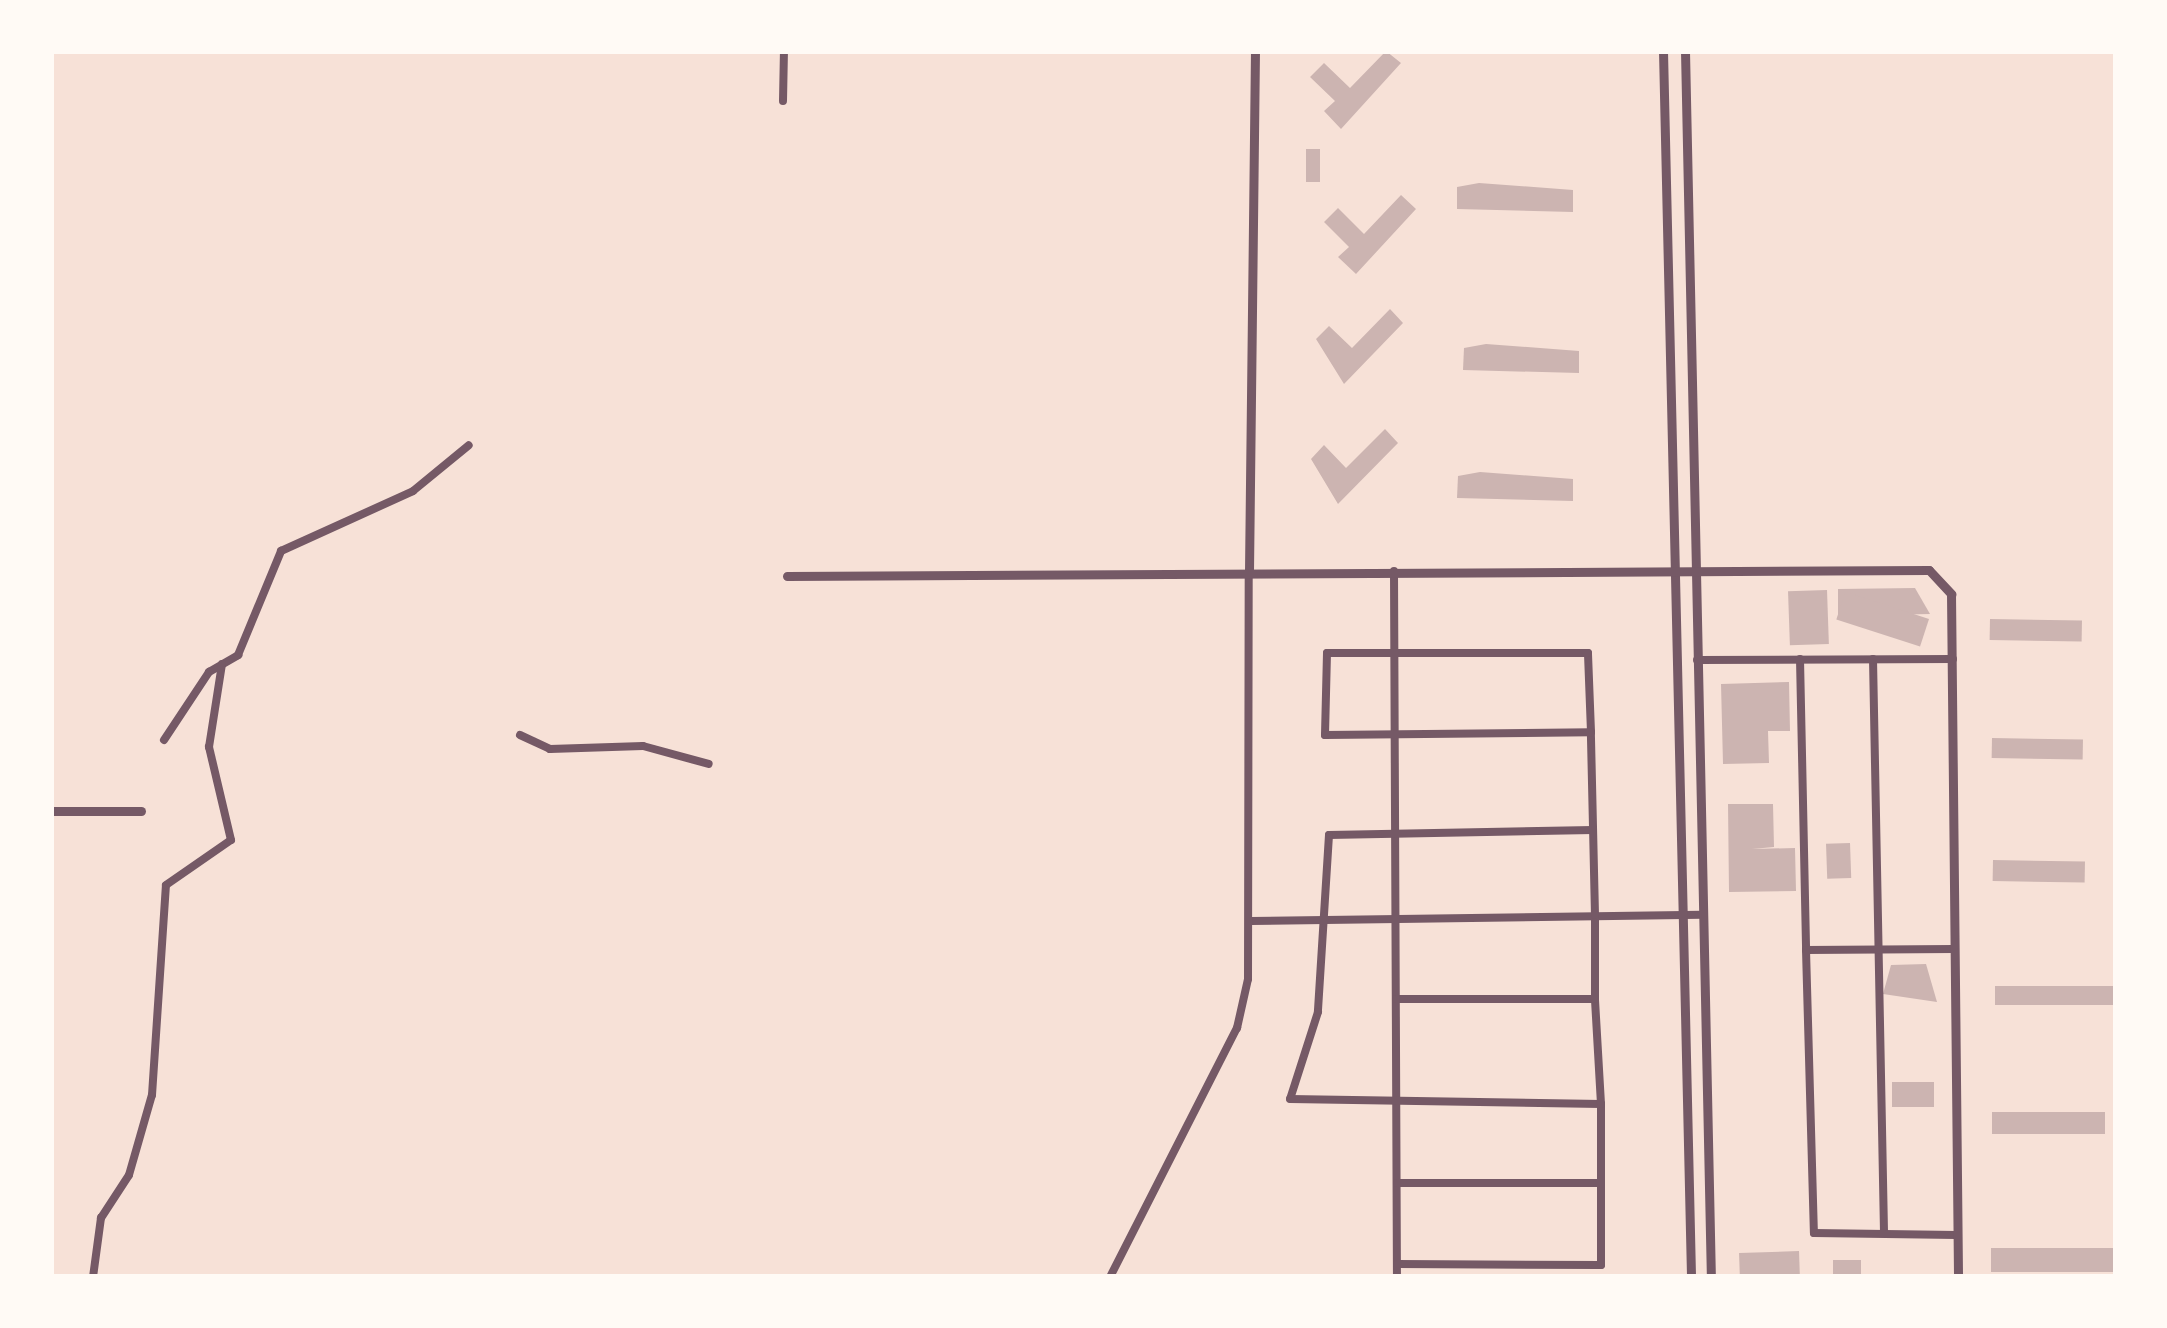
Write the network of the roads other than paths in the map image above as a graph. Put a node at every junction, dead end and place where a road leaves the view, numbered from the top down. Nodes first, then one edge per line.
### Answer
1 (784, 51) edge
2 (1255, 51) edge
3 (1663, 51) edge
4 (1685, 51) edge
5 (783, 101) dead end
6 (470, 446) dead end
7 (1394, 569) junction
8 (1249, 571) junction
9 (1673, 574) junction
10 (1695, 574) junction
11 (788, 576) dead end
12 (1395, 654) junction
13 (1800, 659) junction
14 (1873, 659) junction
15 (1953, 659) junction
16 (1697, 660) junction
17 (222, 664) junction
18 (1591, 732) junction
19 (520, 735) dead end
20 (1395, 735) junction
21 (164, 740) dead end
22 (709, 764) dead end
23 (51, 811) edge
24 (141, 811) dead end
25 (1593, 830) junction
26 (1396, 832) junction
27 (1595, 915) junction
28 (1682, 915) junction
29 (1702, 915) junction
30 (1396, 916) junction
31 (1330, 918) junction
32 (1250, 922) junction
33 (1806, 950) junction
34 (1954, 950) junction
35 (1876, 951) junction
36 (1396, 999) junction
37 (1595, 999) junction
38 (1396, 1103) junction
39 (1601, 1104) junction
40 (1397, 1184) junction
41 (1600, 1184) junction
42 (1884, 1232) junction
43 (1956, 1235) junction
44 (1397, 1264) junction
45 (93, 1277) edge
46 (1110, 1277) edge
47 (1397, 1277) edge
48 (1691, 1277) edge
49 (1711, 1277) edge
50 (1958, 1277) edge

1 - 5 street
2 - 8 street
3 - 9 street
4 - 10 street
6 - 17 street
7 - 8 street
7 - 9 street
7 - 12 street
8 - 11 street
8 - 32 street
9 - 10 street
9 - 28 street
10 - 15 street
10 - 16 street
12 - 18 street
12 - 20 street
12 - 20 street
13 - 14 street
13 - 16 street
13 - 33 street
14 - 15 street
14 - 35 street
15 - 34 street
16 - 29 street
17 - 21 street
17 - 45 street
18 - 20 street
18 - 25 street
19 - 22 street
20 - 26 street
23 - 24 street
25 - 26 street
25 - 27 street
26 - 30 street
26 - 31 street
27 - 28 street
27 - 30 street
27 - 37 street
28 - 29 street
28 - 48 street
29 - 49 street
30 - 31 street
30 - 36 street
31 - 32 street
31 - 38 street
32 - 46 street
33 - 35 street
33 - 42 street
34 - 35 street
34 - 43 street
35 - 42 street
36 - 37 street
36 - 38 street
37 - 39 street
38 - 39 street
38 - 40 street
39 - 41 street
40 - 41 street
40 - 44 street
41 - 44 street
42 - 43 street
43 - 50 street
44 - 47 street

